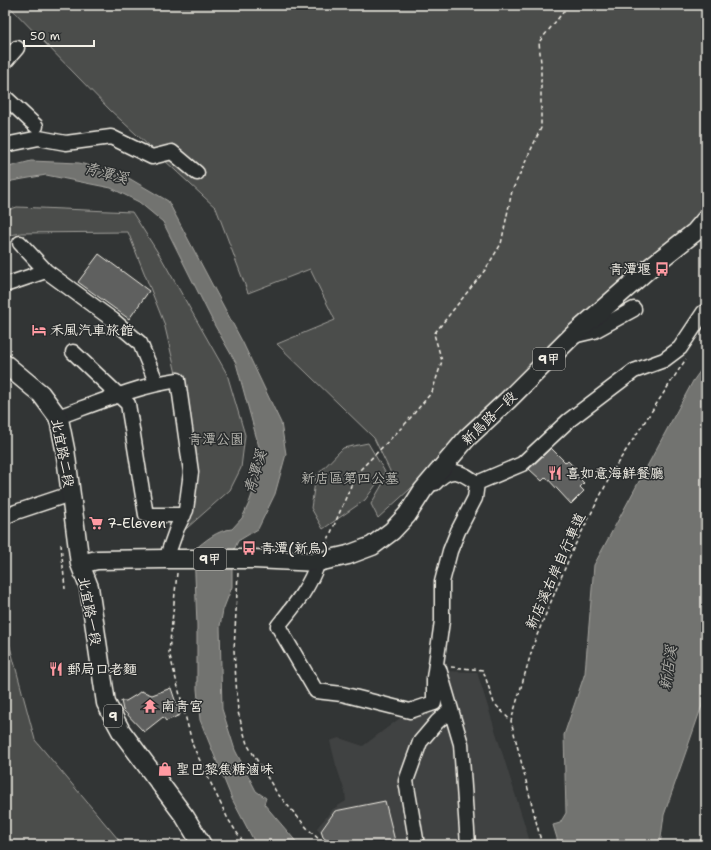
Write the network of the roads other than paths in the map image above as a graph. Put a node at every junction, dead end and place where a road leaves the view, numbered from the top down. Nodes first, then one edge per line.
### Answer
1 (17, 48) dead end
2 (5, 62) edge
3 (5, 97) edge
4 (36, 126) dead end
5 (5, 146) edge
6 (197, 173) dead end
7 (706, 219) edge
8 (20, 243) dead end
9 (46, 271) junction
10 (5, 285) edge
11 (634, 309) dead end
12 (704, 312) dead end
13 (570, 337) junction
14 (73, 352) dead end
15 (5, 364) edge
16 (157, 384) junction
17 (118, 394) junction
18 (58, 416) junction
19 (477, 483) junction
20 (70, 494) junction
21 (184, 515) junction
22 (407, 515) junction
23 (5, 517) edge
24 (172, 559) junction
25 (324, 560) junction
26 (80, 564) junction
27 (437, 657) junction
28 (450, 710) junction
29 (190, 845) edge
30 (202, 845) edge
31 (417, 845) edge
32 (468, 845) edge

1 - 2 lane
3 - 4 lane
5 - 6 lane
7 - 13 main road, 新烏路一段 / 9甲
8 - 9 lane
9 - 10 lane
9 - 16 lane
11 - 13 lane
12 - 19 lane
13 - 22 main road, 新烏路一段 / 9甲
14 - 17 lane
15 - 18 main road, 北宜路二段 / 9
16 - 17 lane
16 - 21 lane
17 - 18 lane
17 - 21 lane
18 - 20 main road, 北宜路二段 / 9
19 - 22 lane
19 - 27 lane
20 - 23 lane
20 - 26 main road, 北宜路二段 / 9
21 - 24 lane
22 - 25 main road, 新烏路一段 / 9甲
24 - 25 main road, 新烏路一段 / 9甲
24 - 26 main road, 9甲
25 - 27 lane
26 - 29 main road, 北宜路一段 / 9
26 - 30 main road, 北宜路一段 / 9
27 - 28 lane
28 - 31 lane
28 - 32 lane

